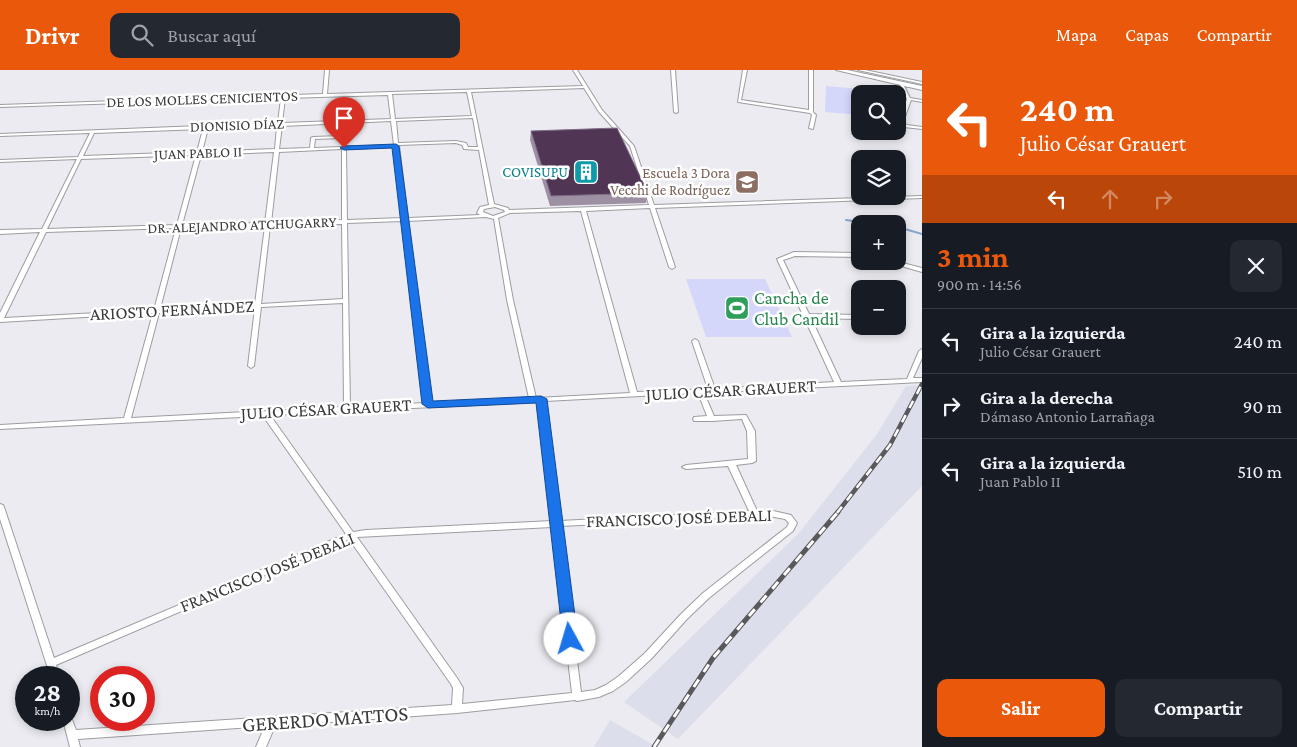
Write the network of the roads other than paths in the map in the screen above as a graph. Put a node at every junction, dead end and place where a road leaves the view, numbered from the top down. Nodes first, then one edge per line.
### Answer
1 (327, 70) edge
2 (575, 70) edge
3 (672, 70) edge
4 (745, 70) edge
5 (811, 70) edge
6 (839, 70) edge
7 (864, 72) edge
8 (903, 84) junction
9 (922, 84) edge
10 (584, 86) junction
11 (922, 89) edge
12 (469, 90) junction
13 (390, 93) junction
14 (325, 95) junction
15 (283, 97) junction
16 (909, 99) junction
17 (922, 101) edge
18 (0, 106) edge
19 (676, 112) dead end
20 (812, 112) junction
21 (474, 117) junction
22 (394, 119) junction
23 (279, 124) junction
24 (206, 127) junction
25 (811, 128) dead end
26 (922, 128) edge
27 (93, 131) junction
28 (0, 135) edge
29 (341, 137) dead end
30 (396, 145) junction
31 (344, 148) junction
32 (312, 149) junction
33 (481, 149) junction
34 (276, 150) junction
35 (200, 153) junction
36 (80, 158) junction
37 (0, 161) edge
38 (922, 197) edge
39 (492, 205) junction
40 (654, 207) junction
41 (584, 210) junction
42 (508, 212) junction
43 (484, 216) junction
44 (496, 218) junction
45 (406, 220) junction
46 (344, 222) junction
47 (267, 225) junction
48 (180, 227) junction
49 (43, 230) junction
50 (0, 232) edge
51 (851, 256) edge
52 (906, 266) edge
53 (672, 267) dead end
54 (922, 270) edge
55 (344, 301) junction
56 (259, 305) junction
57 (158, 311) junction
58 (806, 316) junction
59 (851, 317) edge
60 (0, 320) edge
61 (695, 341) dead end
62 (922, 351) edge
63 (252, 366) dead end
64 (922, 380) edge
65 (909, 381) junction
66 (839, 385) junction
67 (712, 390) junction
68 (700, 391) junction
69 (634, 394) junction
70 (537, 399) junction
71 (428, 404) junction
72 (347, 408) junction
73 (265, 412) junction
74 (696, 419) dead end
75 (712, 419) junction
76 (127, 420) junction
77 (0, 426) edge
78 (731, 463) junction
79 (686, 467) dead end
80 (0, 507) edge
81 (754, 514) junction
82 (792, 520) joint
83 (557, 522) junction
84 (350, 535) junction
85 (51, 663) junction
86 (52, 666) edge
87 (577, 697) junction
88 (457, 709) junction
89 (270, 723) junction
90 (71, 731) edge
91 (72, 735) junction
92 (75, 747) edge
93 (261, 747) edge

1 - 14 street
2 - 10 street
3 - 19 street
4 - 20 street
5 - 20 street
6 - 7 street
7 - 8 street
7 - 9 street
8 - 11 street
8 - 16 street
10 - 12 street, DE LOS MOLLES CENICIENTOS
10 - 40 street
12 - 13 street, DE LOS MOLLES CENICIENTOS
12 - 21 street
13 - 14 street, DE LOS MOLLES CENICIENTOS
13 - 22 street
14 - 15 street, DE LOS MOLLES CENICIENTOS
15 - 18 street, DE LOS MOLLES CENICIENTOS
15 - 23 street
16 - 17 street
16 - 26 street
20 - 25 street
21 - 22 street, DIONISIO DÍAZ
21 - 33 street
22 - 23 street, DIONISIO DÍAZ
22 - 30 street
23 - 24 street, DIONISIO DÍAZ
23 - 34 street
24 - 27 street, DIONISIO DÍAZ
24 - 35 street
27 - 28 street, DIONISIO DÍAZ
27 - 36 street
29 - 32 street
30 - 31 street, JUAN PABLO II
30 - 33 street, JUAN PABLO II
30 - 45 street
31 - 32 street, JUAN PABLO II
31 - 46 street
32 - 34 street, JUAN PABLO II
33 - 39 street
34 - 35 street, JUAN PABLO II
34 - 47 street
35 - 36 street, JUAN PABLO II
35 - 48 street
36 - 37 street, JUAN PABLO II
36 - 49 street
38 - 40 street
39 - 42 street
39 - 43 street
40 - 41 street
40 - 53 street
41 - 42 street
41 - 69 street
42 - 44 street
43 - 44 street, DR. ALEJANDRO ATCHUGARRY
43 - 45 street, DR. ALEJANDRO ATCHUGARRY
44 - 70 street
45 - 46 street, DR. ALEJANDRO ATCHUGARRY
45 - 71 street
46 - 47 street, DR. ALEJANDRO ATCHUGARRY
46 - 55 street
47 - 48 street, DR. ALEJANDRO ATCHUGARRY
47 - 56 street
48 - 49 street, DR. ALEJANDRO ATCHUGARRY
48 - 57 street
49 - 50 street, DR. ALEJANDRO ATCHUGARRY
49 - 60 street
51 - 58 street
52 - 54 street
55 - 56 street, ARIOSTO FERNÁNDEZ
55 - 72 street
56 - 57 street, ARIOSTO FERNÁNDEZ
56 - 63 street
57 - 60 street, ARIOSTO FERNÁNDEZ
57 - 76 street
58 - 59 street
58 - 66 street
61 - 67 street
62 - 65 street
64 - 65 street, JULIO CÉSAR GRAUERT
65 - 66 street, JULIO CÉSAR GRAUERT
66 - 67 street, JULIO CÉSAR GRAUERT
67 - 68 street, JULIO CÉSAR GRAUERT
68 - 69 street, JULIO CÉSAR GRAUERT
68 - 75 street
69 - 70 street, JULIO CÉSAR GRAUERT
70 - 71 street, JULIO CÉSAR GRAUERT
70 - 83 street
71 - 72 street, JULIO CÉSAR GRAUERT
72 - 73 street, JULIO CÉSAR GRAUERT
73 - 76 street, JULIO CÉSAR GRAUERT
73 - 84 street
74 - 75 street
75 - 78 street
76 - 77 street, JULIO CÉSAR GRAUERT
78 - 79 street
78 - 81 street
80 - 85 street
81 - 82 street, FRANCISCO JOSÉ DEBALI
81 - 83 street, FRANCISCO JOSÉ DEBALI
82 - 87 street, GERERDO MATTOS
83 - 84 street, FRANCISCO JOSÉ DEBALI
83 - 87 street
84 - 85 street, FRANCISCO JOSÉ DEBALI
84 - 88 street
85 - 86 street
87 - 88 street, GERERDO MATTOS
88 - 89 street, GERERDO MATTOS
89 - 91 street, GERERDO MATTOS
89 - 93 street
90 - 91 street
91 - 92 street

